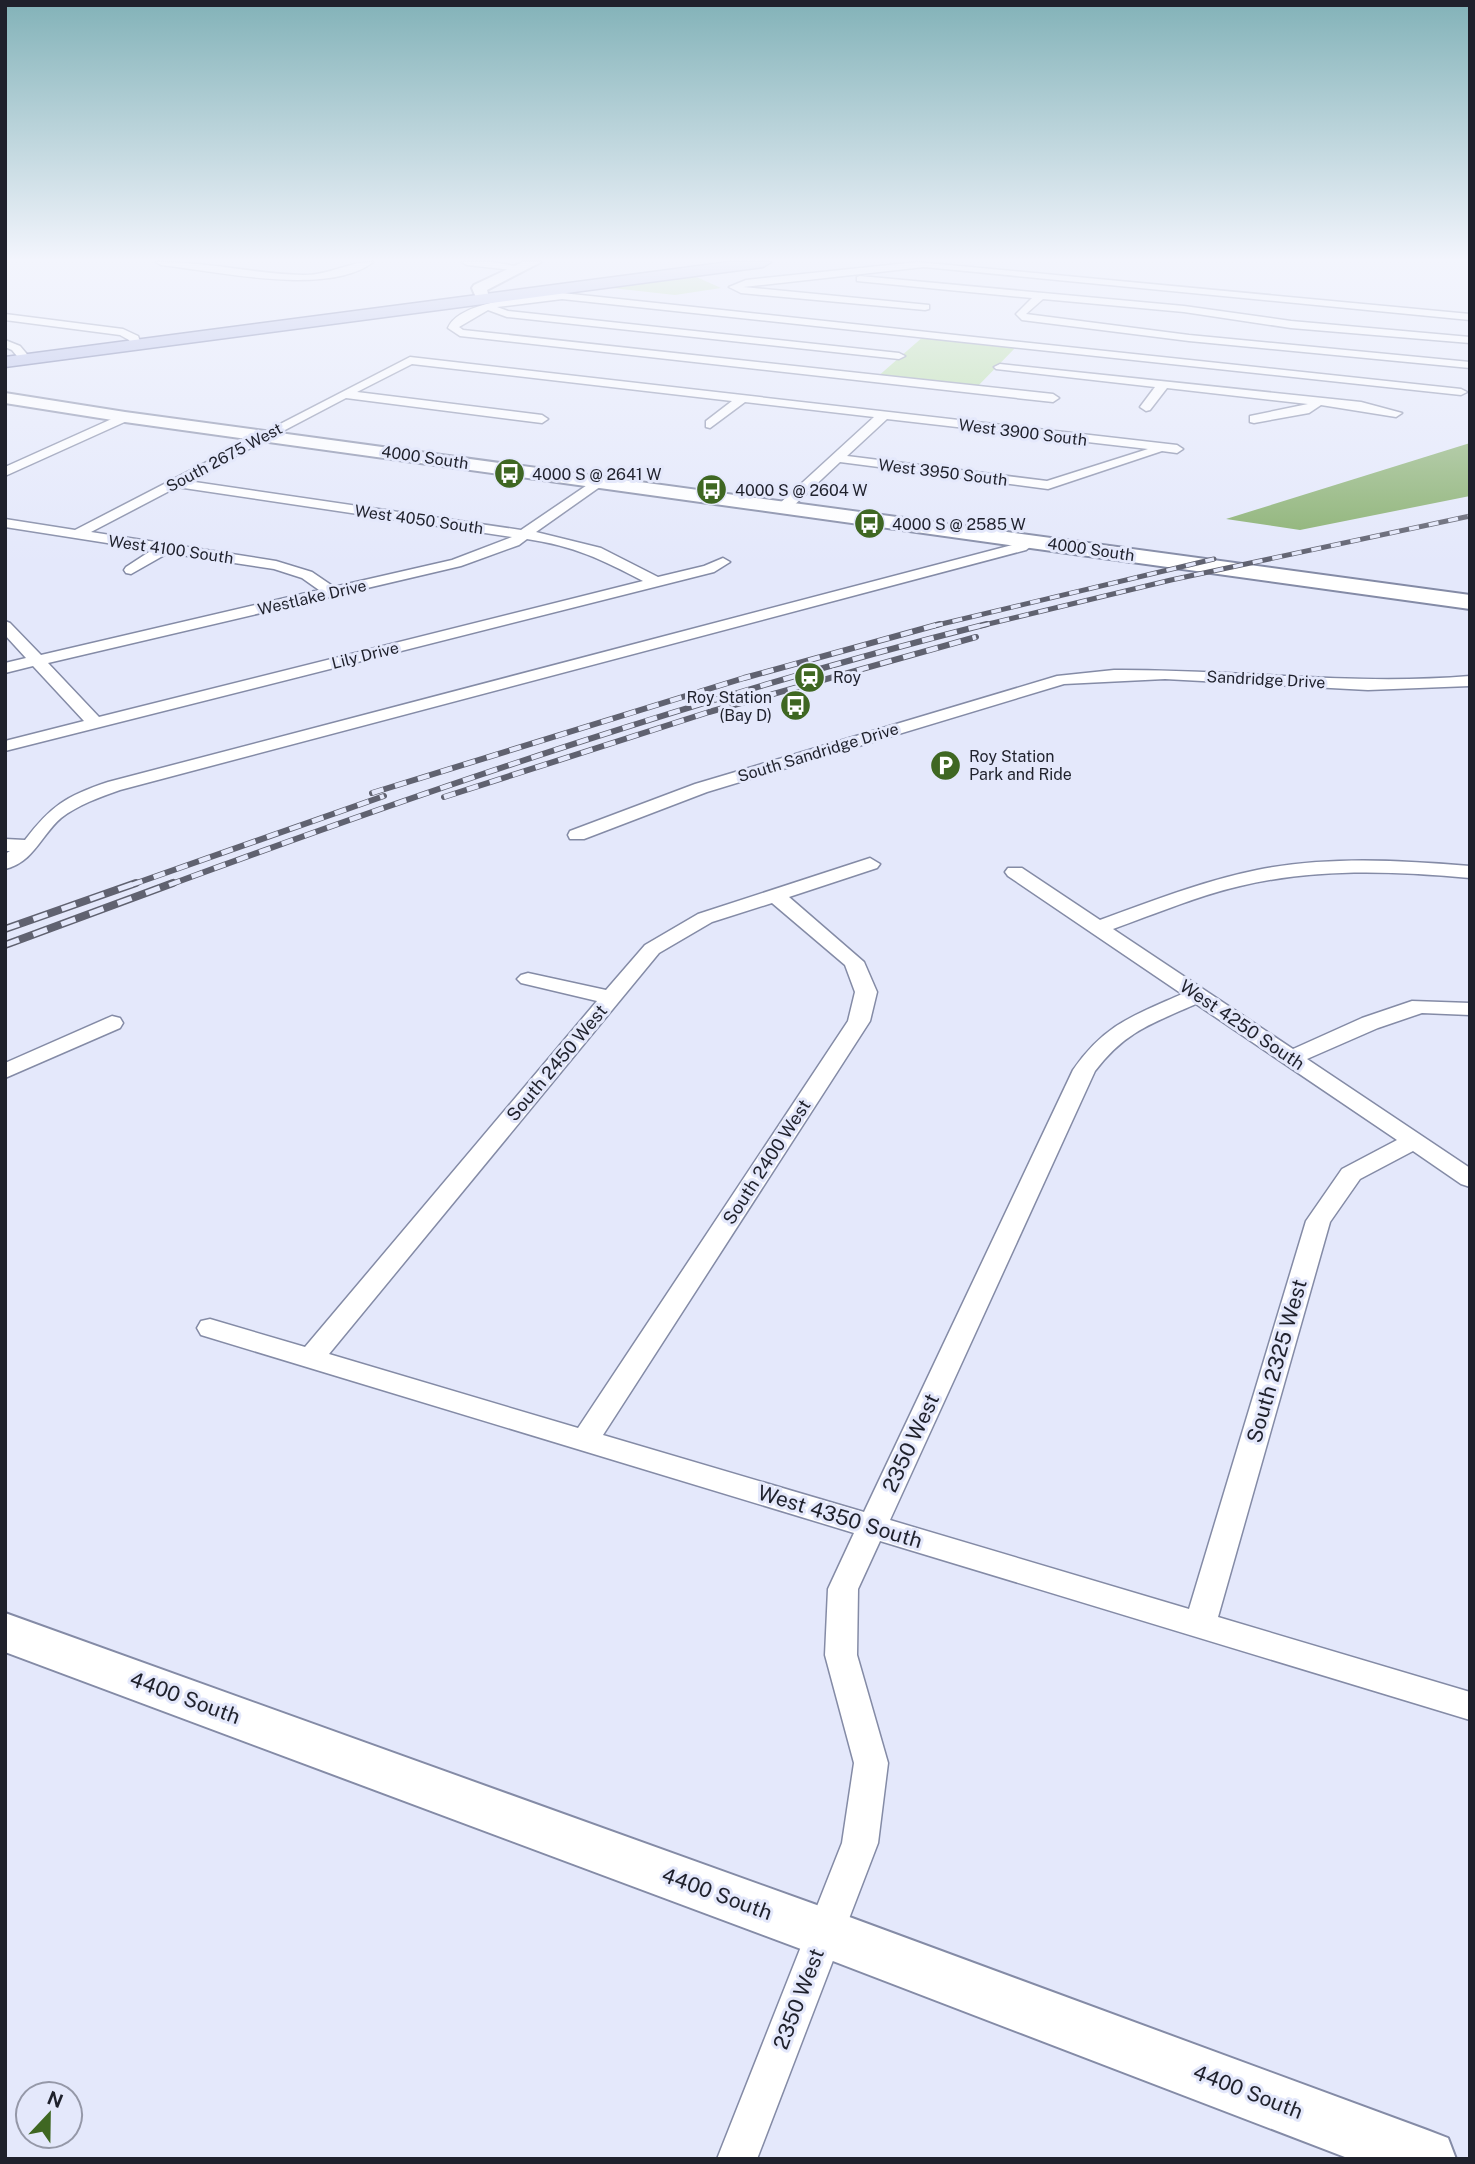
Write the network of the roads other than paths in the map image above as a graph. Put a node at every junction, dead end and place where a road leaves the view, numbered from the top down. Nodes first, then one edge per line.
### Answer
1 (404, 363) edge
2 (435, 363) edge
3 (729, 363) edge
4 (891, 363) edge
5 (1004, 363) edge
6 (1200, 363) edge
7 (1449, 363) edge
8 (1470, 365) edge
9 (1000, 367) junction
10 (1299, 373) junction
11 (873, 379) junction
12 (1164, 384) junction
13 (976, 390) junction
14 (1461, 392) dead end
15 (344, 394) junction
16 (1262, 395) junction
17 (5, 398) edge
18 (1053, 398) dead end
19 (742, 400) junction
20 (1318, 401) junction
21 (1146, 407) dead end
22 (1396, 413) dead end
23 (125, 416) junction
24 (883, 416) junction
25 (542, 419) dead end
26 (1254, 419) dead end
27 (709, 424) dead end
28 (266, 435) junction
29 (837, 458) junction
30 (5, 472) edge
31 (598, 481) junction
32 (175, 483) junction
33 (1048, 485) joint
34 (784, 506) junction
35 (5, 523) edge
36 (524, 534) junction
37 (75, 535) junction
38 (1031, 541) junction
39 (167, 547) junction
40 (723, 562) dead end
41 (131, 570) dead end
42 (656, 582) junction
43 (331, 592) junction
44 (1470, 602) edge
45 (5, 626) edge
46 (36, 661) junction
47 (5, 668) edge
48 (1063, 679) joint
49 (1470, 681) edge
50 (95, 723) junction
51 (5, 746) edge
52 (577, 835) dead end
53 (5, 845) edge
54 (30, 846) junction
55 (5, 863) edge
56 (870, 864) dead end
57 (1015, 872) dead end
58 (1470, 872) edge
59 (776, 896) junction
60 (1097, 928) junction
61 (528, 979) dead end
62 (1198, 995) junction
63 (612, 998) junction
64 (1470, 1009) edge
65 (112, 1023) dead end
66 (1291, 1058) junction
67 (5, 1071) edge
68 (1415, 1141) junction
69 (1470, 1179) edge
70 (210, 1328) dead end
71 (312, 1358) junction
72 (585, 1440) junction
73 (872, 1527) junction
74 (1200, 1625) junction
75 (5, 1632) edge
76 (1470, 1706) edge
77 (825, 1933) junction
78 (737, 2159) edge
79 (1427, 2159) edge

1 - 15 street, South 2675 West
2 - 19 street, West 3900 South
3 - 11 street
4 - 11 street
5 - 9 street
6 - 10 street
7 - 8 street
9 - 12 street
9 - 13 street
10 - 14 street
10 - 16 street
11 - 13 street
12 - 16 street
12 - 21 street
13 - 18 street
15 - 25 street
15 - 28 street, South 2675 West
16 - 20 street
17 - 23 street, 4000 South
19 - 24 street, West 3900 South
19 - 27 street
20 - 22 street
20 - 26 street
23 - 28 street, 4000 South
23 - 30 street
24 - 29 street
24 - 33 street, West 3900 South
28 - 31 street, 4000 South
28 - 32 street, South 2675 West
29 - 33 street, West 3950 South
29 - 34 street
31 - 34 street, 4000 South
31 - 36 street, Westlake Drive
32 - 36 street, West 4050 South
32 - 37 street, South 2675 West
34 - 38 street, 4000 South
35 - 37 street, West 4100 South
36 - 42 street, West 4050 South
36 - 43 street, Westlake Drive
37 - 39 street, West 4100 South
38 - 44 street, 4000 South
38 - 54 street
39 - 41 street
39 - 43 street, West 4100 South
40 - 42 street, Lily Drive
42 - 50 street, Lily Drive
43 - 46 street, Westlake Drive
45 - 46 street
46 - 47 street, Westlake Drive
46 - 50 street
48 - 49 street, Sandridge Drive
48 - 52 street, South Sandridge Drive
50 - 51 street, Lily Drive
53 - 54 street
54 - 55 street
56 - 59 street, South 2450 West
57 - 60 street, West 4250 South
58 - 60 street
59 - 63 street, South 2450 West
59 - 72 street, South 2400 West
60 - 62 street, West 4250 South
61 - 63 street
62 - 66 street, West 4250 South
62 - 73 street, 2350 West
63 - 71 street, South 2450 West
64 - 66 street
65 - 67 street
66 - 68 street, West 4250 South
68 - 69 street, West 4250 South
68 - 74 street, South 2325 West
70 - 71 street, West 4350 South
71 - 72 street, West 4350 South
72 - 73 street, West 4350 South
73 - 74 street, West 4350 South
73 - 77 street, 2350 West
74 - 76 street, West 4350 South
75 - 77 street, 4400 South
77 - 78 street, 2350 West
77 - 79 street, 4400 South

